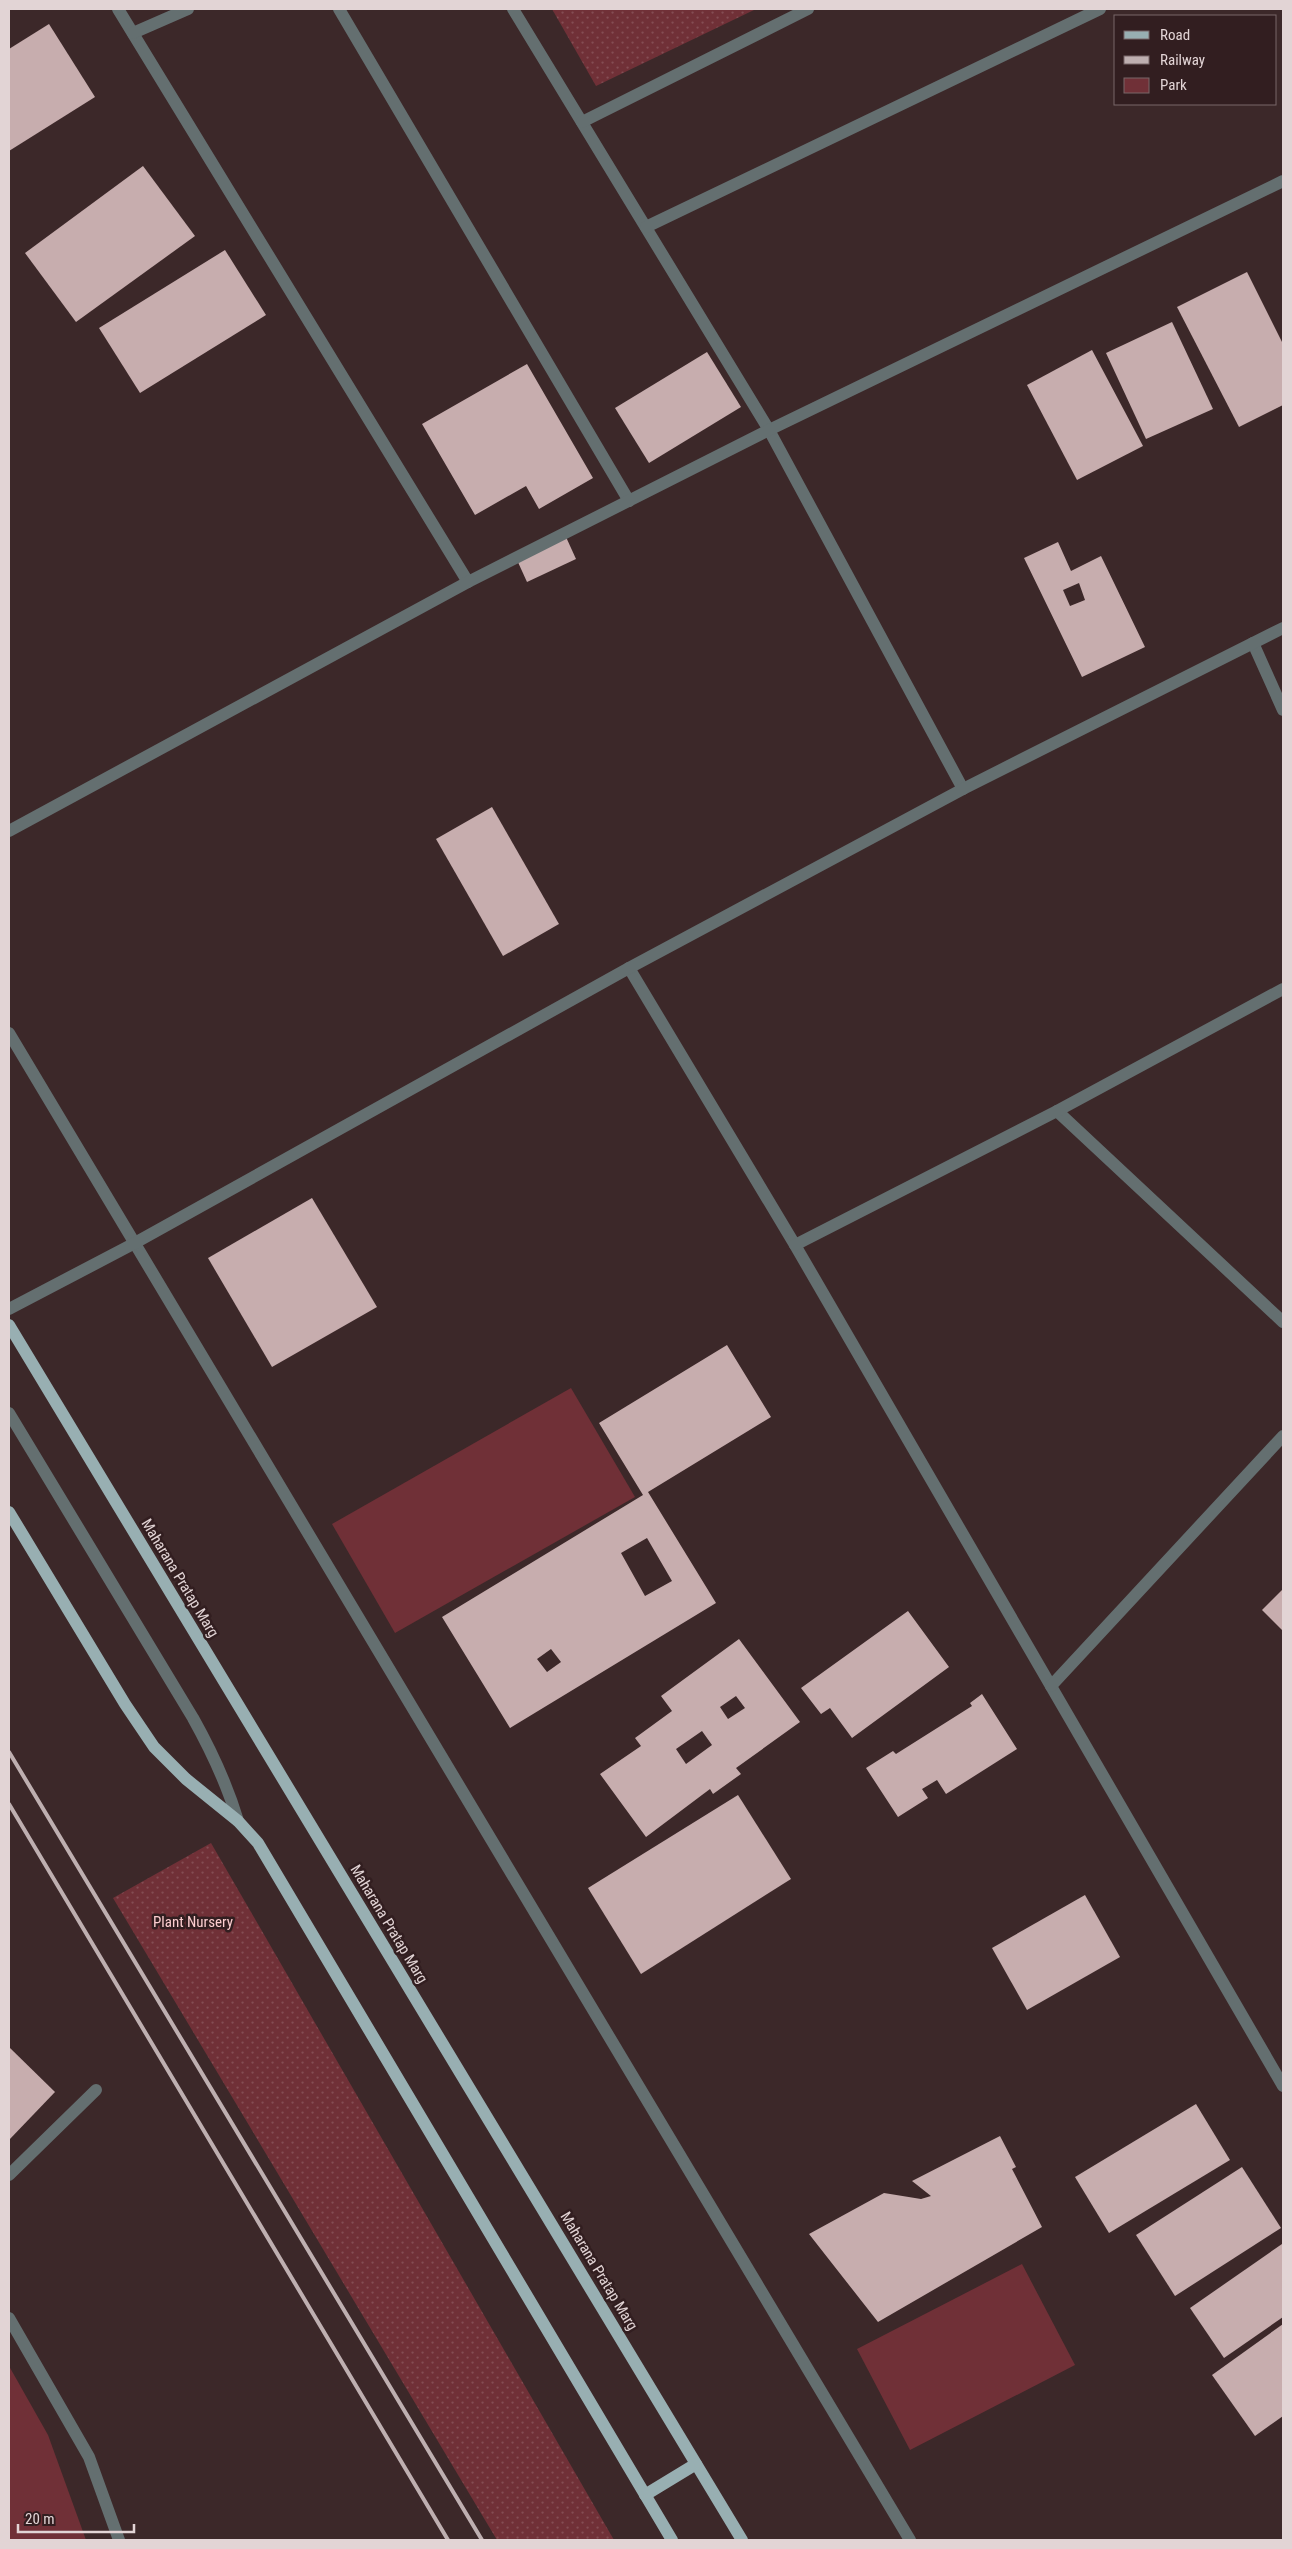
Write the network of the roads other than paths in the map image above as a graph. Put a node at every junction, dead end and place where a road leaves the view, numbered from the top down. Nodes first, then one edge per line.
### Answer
1 (118, 9) edge
2 (188, 9) edge
3 (339, 9) edge
4 (513, 9) edge
5 (808, 9) edge
6 (1100, 9) edge
7 (133, 33) junction
8 (582, 122) junction
9 (1283, 181) edge
10 (646, 227) junction
11 (769, 430) junction
12 (629, 501) junction
13 (468, 582) junction
14 (1283, 628) edge
15 (1253, 643) junction
16 (1283, 710) edge
17 (963, 789) junction
18 (9, 831) edge
19 (629, 968) junction
20 (1283, 989) edge
21 (9, 1033) edge
22 (1057, 1111) junction
23 (133, 1244) junction
24 (795, 1245) junction
25 (9, 1309) edge
26 (1283, 1322) edge
27 (9, 1325) edge
28 (9, 1413) edge
29 (1283, 1436) edge
30 (9, 1512) edge
31 (1051, 1686) junction
32 (238, 1821) junction
33 (1283, 2086) edge
34 (96, 2090) dead end
35 (9, 2175) edge
36 (9, 2318) edge
37 (696, 2464) junction
38 (645, 2495) junction
39 (119, 2540) edge
40 (672, 2540) edge
41 (742, 2540) edge
42 (910, 2540) edge

1 - 7 street
2 - 7 street
3 - 12 street
4 - 8 street
5 - 8 street
6 - 10 street
7 - 13 street
8 - 10 street
9 - 11 street
10 - 11 street
11 - 12 street
11 - 17 street
12 - 13 street
13 - 18 street
14 - 15 street
15 - 16 street
15 - 17 street
17 - 19 street
19 - 23 street
19 - 24 street
20 - 22 street
21 - 23 street
22 - 24 street
22 - 26 street
23 - 25 street
23 - 42 street
24 - 31 street
27 - 37 main road, Maharana Pratap Marg
28 - 32 street
29 - 31 street
30 - 32 main road
31 - 33 street
32 - 38 main road
34 - 35 street
36 - 39 street
37 - 38 main road
37 - 41 main road, Maharana Pratap Marg
38 - 40 main road

